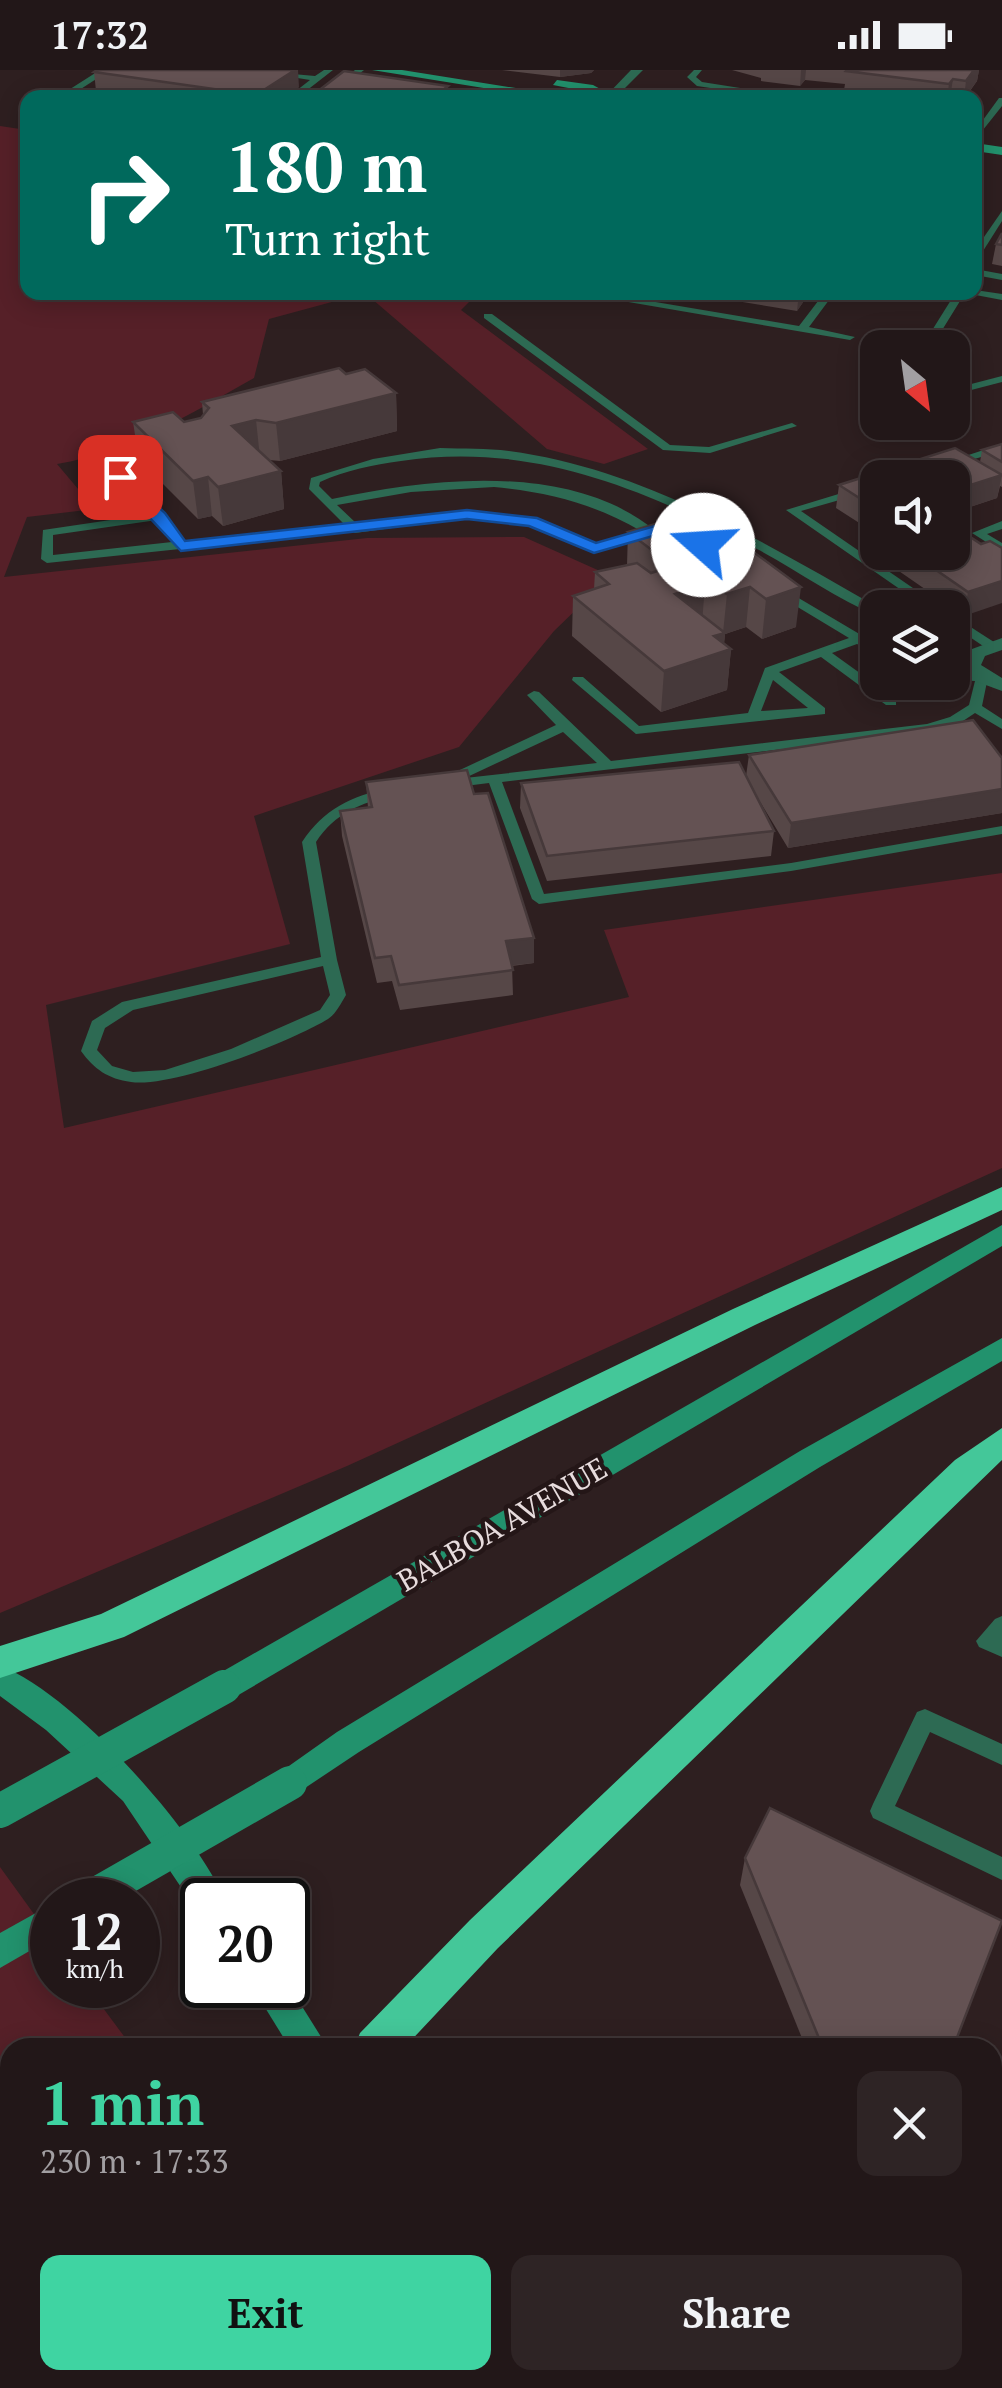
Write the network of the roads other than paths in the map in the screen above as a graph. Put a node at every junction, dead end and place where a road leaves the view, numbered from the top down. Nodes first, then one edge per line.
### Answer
1 (106, 70) edge
2 (251, 70) edge
3 (329, 70) edge
4 (360, 70) edge
5 (378, 70) edge
6 (456, 70) edge
7 (637, 70) edge
8 (698, 70) edge
9 (316, 79) junction
10 (489, 88) junction
11 (73, 90) edge
12 (302, 90) edge
13 (334, 90) edge
14 (487, 90) edge
15 (501, 90) edge
16 (594, 90) edge
17 (616, 90) edge
18 (742, 90) edge
19 (1002, 100) edge
20 (982, 127) edge
21 (1002, 214) edge
22 (982, 246) edge
23 (625, 300) edge
24 (824, 300) edge
25 (959, 300) edge
26 (637, 302) joint
27 (488, 316) dead end
28 (802, 329) junction
29 (939, 330) edge
30 (850, 337) dead end
31 (1002, 379) edge
32 (970, 387) edge
33 (792, 426) dead end
34 (1002, 448) edge
35 (99, 457) dead end
36 (962, 460) edge
37 (860, 490) edge
38 (329, 502) junction
39 (160, 516) junction
40 (701, 516) junction
41 (686, 522) edge
42 (1002, 526) edge
43 (356, 529) junction
44 (181, 546) junction
45 (1002, 548) edge
46 (860, 556) edge
47 (880, 570) edge
48 (774, 588) edge
49 (910, 590) edge
50 (860, 602) edge
51 (970, 629) edge
52 (859, 640) joint
53 (998, 645) edge
54 (822, 652) junction
55 (970, 663) edge
56 (978, 668) junction
57 (970, 670) edge
58 (770, 671) junction
59 (578, 680) dead end
60 (1002, 685) edge
61 (534, 695) dead end
62 (891, 702) dead end
63 (975, 707) junction
64 (753, 716) junction
65 (1002, 725) edge
66 (565, 726) junction
67 (609, 766) junction
68 (494, 779) junction
69 (425, 787) junction
70 (1002, 830) edge
71 (329, 960) junction
72 (1002, 1198) edge
73 (1002, 1234) edge
74 (1002, 1348) edge
75 (1002, 1441) edge
76 (1002, 1625) edge
77 (1002, 1648) edge
78 (0, 1662) edge
79 (0, 1679) edge
80 (1002, 1755) edge
81 (0, 1811) edge
82 (1002, 1869) edge
83 (124, 1878) edge
84 (194, 1878) edge
85 (30, 1934) edge
86 (0, 1952) edge
87 (283, 2008) edge
88 (303, 2038) edge
89 (385, 2038) edge

1 - 11 lane
2 - 9 lane
3 - 9 lane
4 - 13 lane
5 - 10 main road
6 - 16 main road
7 - 17 street
8 - 18 lane
9 - 12 lane
10 - 14 lane
10 - 15 main road
19 - 20 lane
21 - 22 lane
23 - 26 lane
24 - 28 lane
25 - 29 lane
26 - 28 lane
27 - 33 lane
28 - 30 lane
31 - 32 lane
34 - 36 lane
35 - 39 lane
37 - 46 lane
38 - 40 lane
38 - 43 lane
38 - 43 lane
39 - 44 lane
39 - 44 lane
40 - 41 lane
40 - 50 lane
42 - 45 lane
43 - 44 lane
47 - 49 lane
48 - 52 lane
51 - 53 lane
52 - 54 lane
53 - 56 street
54 - 58 lane
54 - 62 lane
55 - 56 lane
56 - 57 lane
56 - 60 street
56 - 63 lane
58 - 64 lane
58 - 64 lane
59 - 64 lane
61 - 66 lane
63 - 65 lane
63 - 67 lane
66 - 67 lane
66 - 69 lane
67 - 68 lane
68 - 69 lane
68 - 70 lane
69 - 71 lane
71 - 71 lane
72 - 78 highway
73 - 81 main road, BALBOA AVENUE, bridge
74 - 83 main road, bridge
75 - 89 highway
76 - 77 lane
79 - 84 main road
80 - 82 lane
85 - 86 main road
87 - 88 main road

